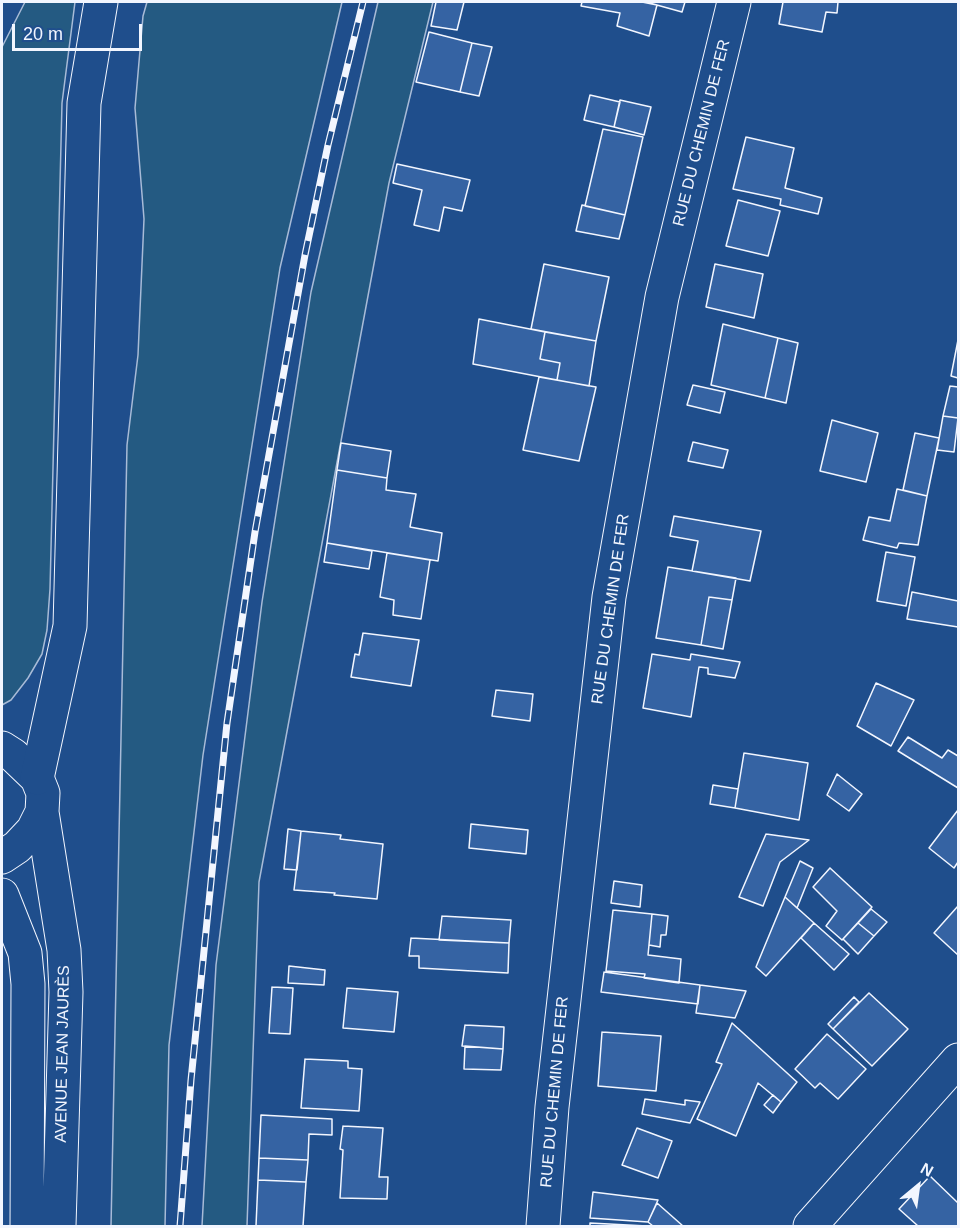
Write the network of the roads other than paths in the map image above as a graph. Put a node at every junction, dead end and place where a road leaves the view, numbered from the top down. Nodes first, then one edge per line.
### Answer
1 (101, 2) edge
2 (734, 2) edge
3 (2, 748) edge
4 (37, 778) junction
5 (42, 812) junction
6 (2, 857) edge
7 (2, 896) edge
8 (958, 1060) edge
9 (27, 1227) edge
10 (59, 1227) edge
11 (543, 1227) edge
12 (810, 1227) edge

1 - 4 main road
2 - 11 main road, RUE DU CHEMIN DE FER
3 - 4 main road
4 - 5 main road, AVENUE JEAN JAURÈS
5 - 6 main road
5 - 10 main road, AVENUE JEAN JAURÈS
7 - 9 main road
8 - 12 main road

